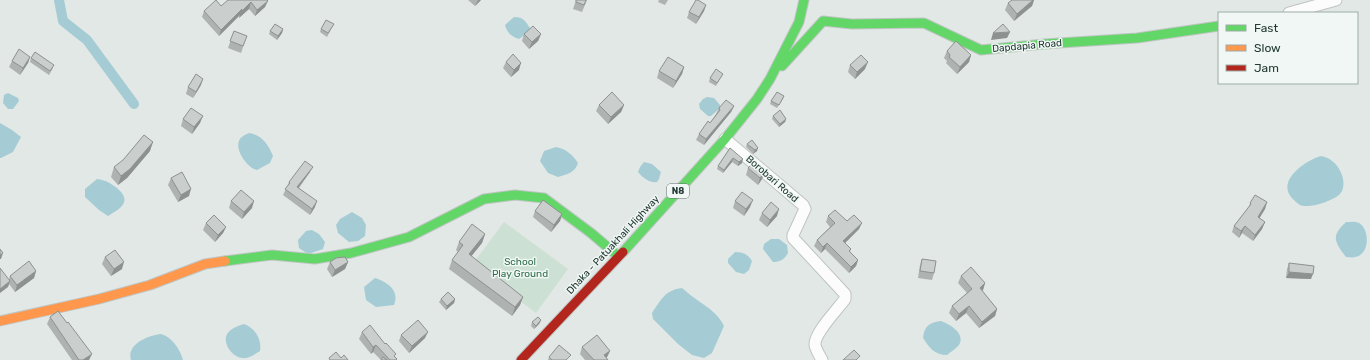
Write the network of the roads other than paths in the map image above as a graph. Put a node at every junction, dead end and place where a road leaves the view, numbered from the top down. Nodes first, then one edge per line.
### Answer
1 (804, 0) edge
2 (1336, 0) edge
3 (1293, 12) edge
4 (1218, 26) edge
5 (770, 78) junction
6 (725, 139) junction
7 (618, 256) junction
8 (0, 321) edge
9 (521, 360) edge
10 (822, 360) edge

1 - 5 main road, Dhaka - Patuakhali Highway / N8
2 - 3 street
4 - 5 main road, Dapdapia Road
5 - 6 main road, Dhaka - Patuakhali Highway / N8
6 - 7 main road, Dhaka - Patuakhali Highway / N8
6 - 10 street, Borobari Road
7 - 8 main road
7 - 9 main road, Dhaka - Patuakhali Highway / N8

